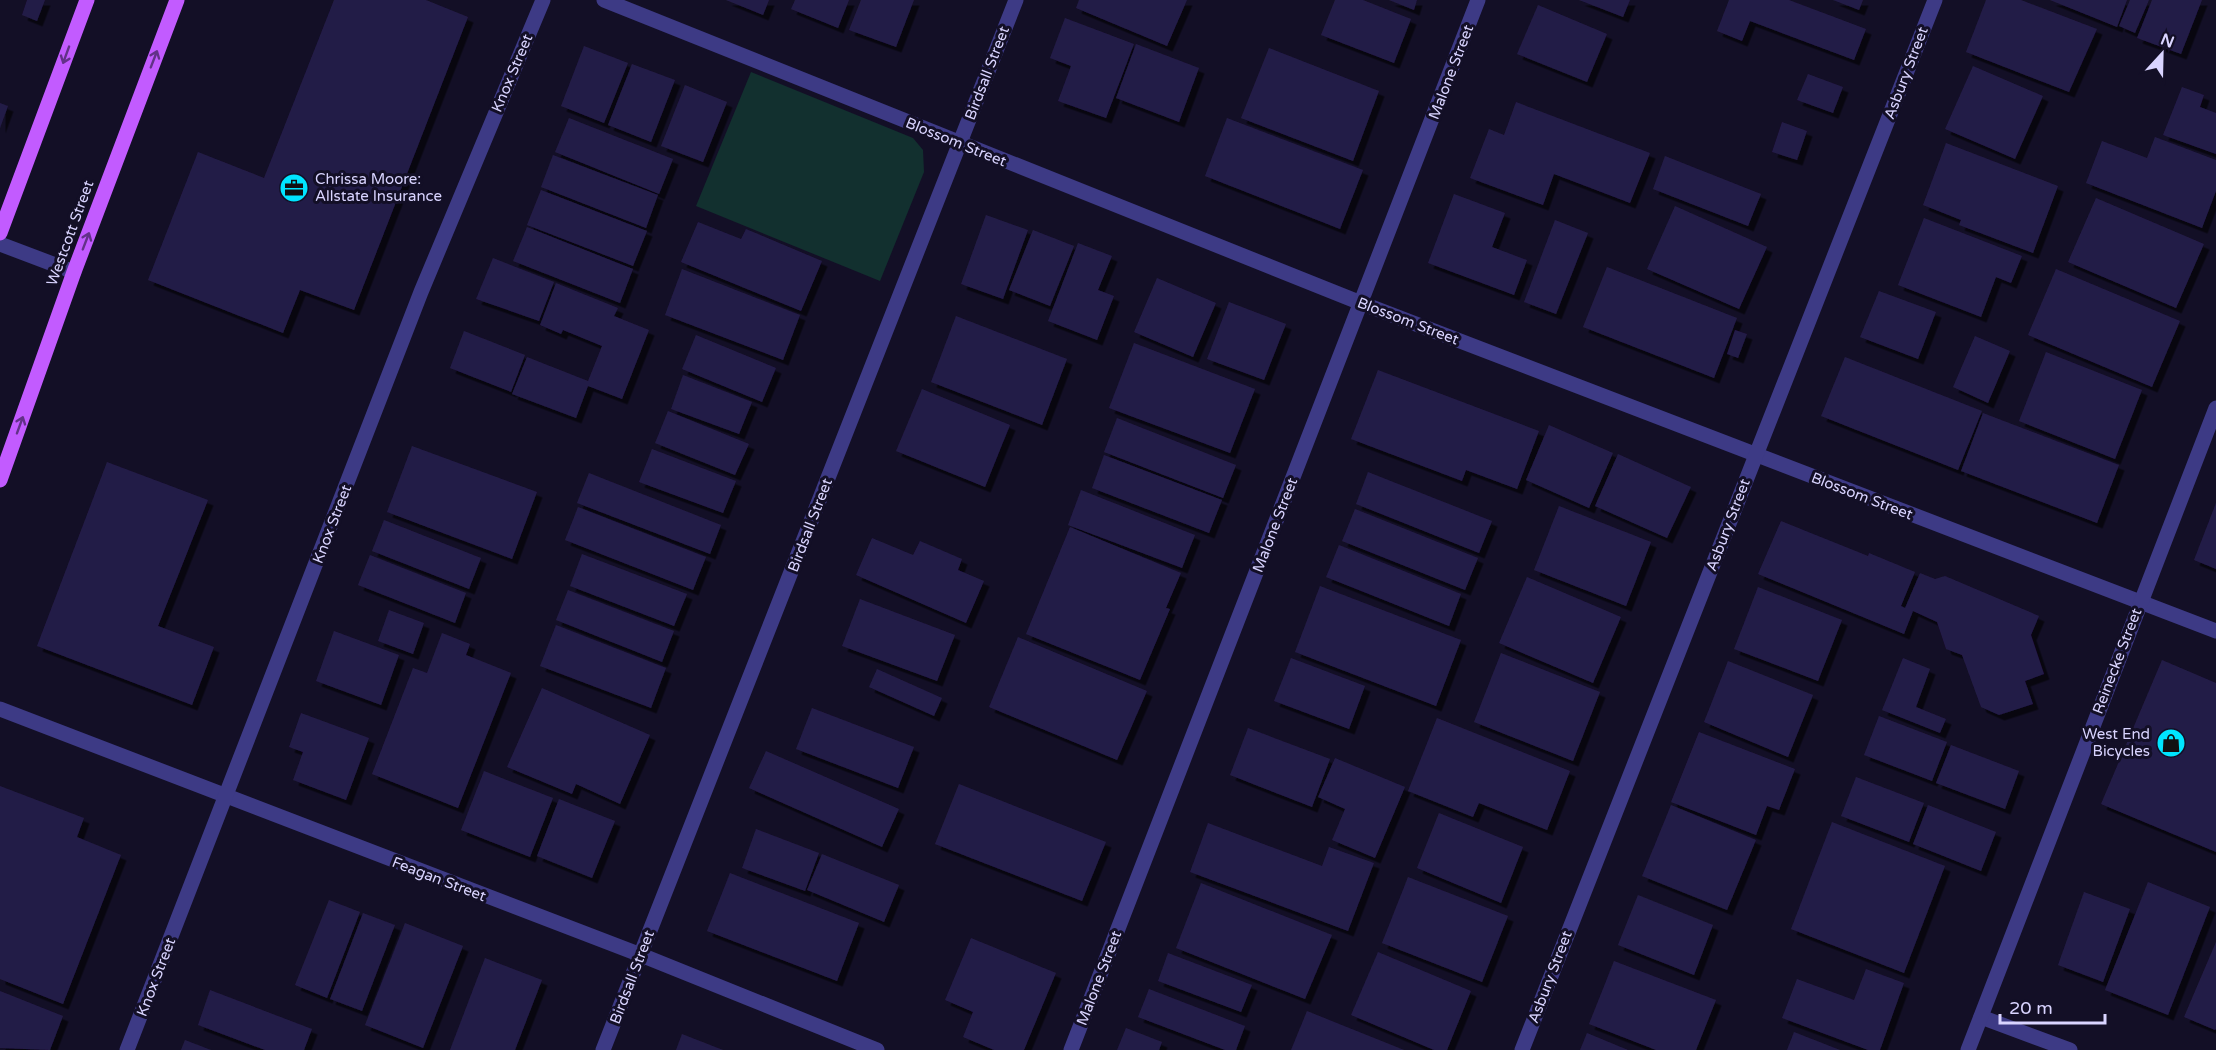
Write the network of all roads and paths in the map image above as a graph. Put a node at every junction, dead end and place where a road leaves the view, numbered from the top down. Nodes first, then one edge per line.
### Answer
1 (87, 0) edge
2 (177, 0) edge
3 (543, 0) edge
4 (604, 0) edge
5 (1016, 0) edge
6 (1478, 0) edge
7 (1935, 0) edge
8 (960, 143) junction
9 (0, 233) edge
10 (0, 244) edge
11 (74, 272) junction
12 (1361, 303) junction
13 (2216, 408) edge
14 (1756, 455) junction
15 (0, 480) edge
16 (2139, 602) junction
17 (2216, 631) edge
18 (0, 709) edge
19 (226, 798) junction
20 (641, 955) junction
21 (1981, 1017) junction
22 (127, 1050) edge
23 (603, 1050) edge
24 (877, 1050) edge
25 (1071, 1050) edge
26 (1522, 1050) edge
27 (1968, 1050) edge
28 (2070, 1050) edge

1 -> 9 main road
11 -> 2 main road, Westcott Street
3 - 19 street, Knox Street
4 - 8 street, Blossom Street
5 - 8 street, Birdsall Street
6 - 12 street, Malone Street
7 - 14 street, Asbury Street
8 - 12 street, Blossom Street
8 - 20 street, Birdsall Street
10 - 11 street
15 -> 11 main road, Westcott Street
12 - 14 street, Blossom Street
12 - 25 street, Malone Street
13 - 16 street, Reinecke Street
14 - 16 street, Blossom Street
14 - 26 street, Asbury Street
16 - 17 street, Blossom Street
16 - 21 street, Reinecke Street
18 - 19 street, Feagan Street
19 - 20 street, Feagan Street
19 - 22 street, Knox Street
20 - 23 street, Birdsall Street
20 - 24 street, Feagan Street
21 - 27 street, Reinecke Street
21 - 28 street

